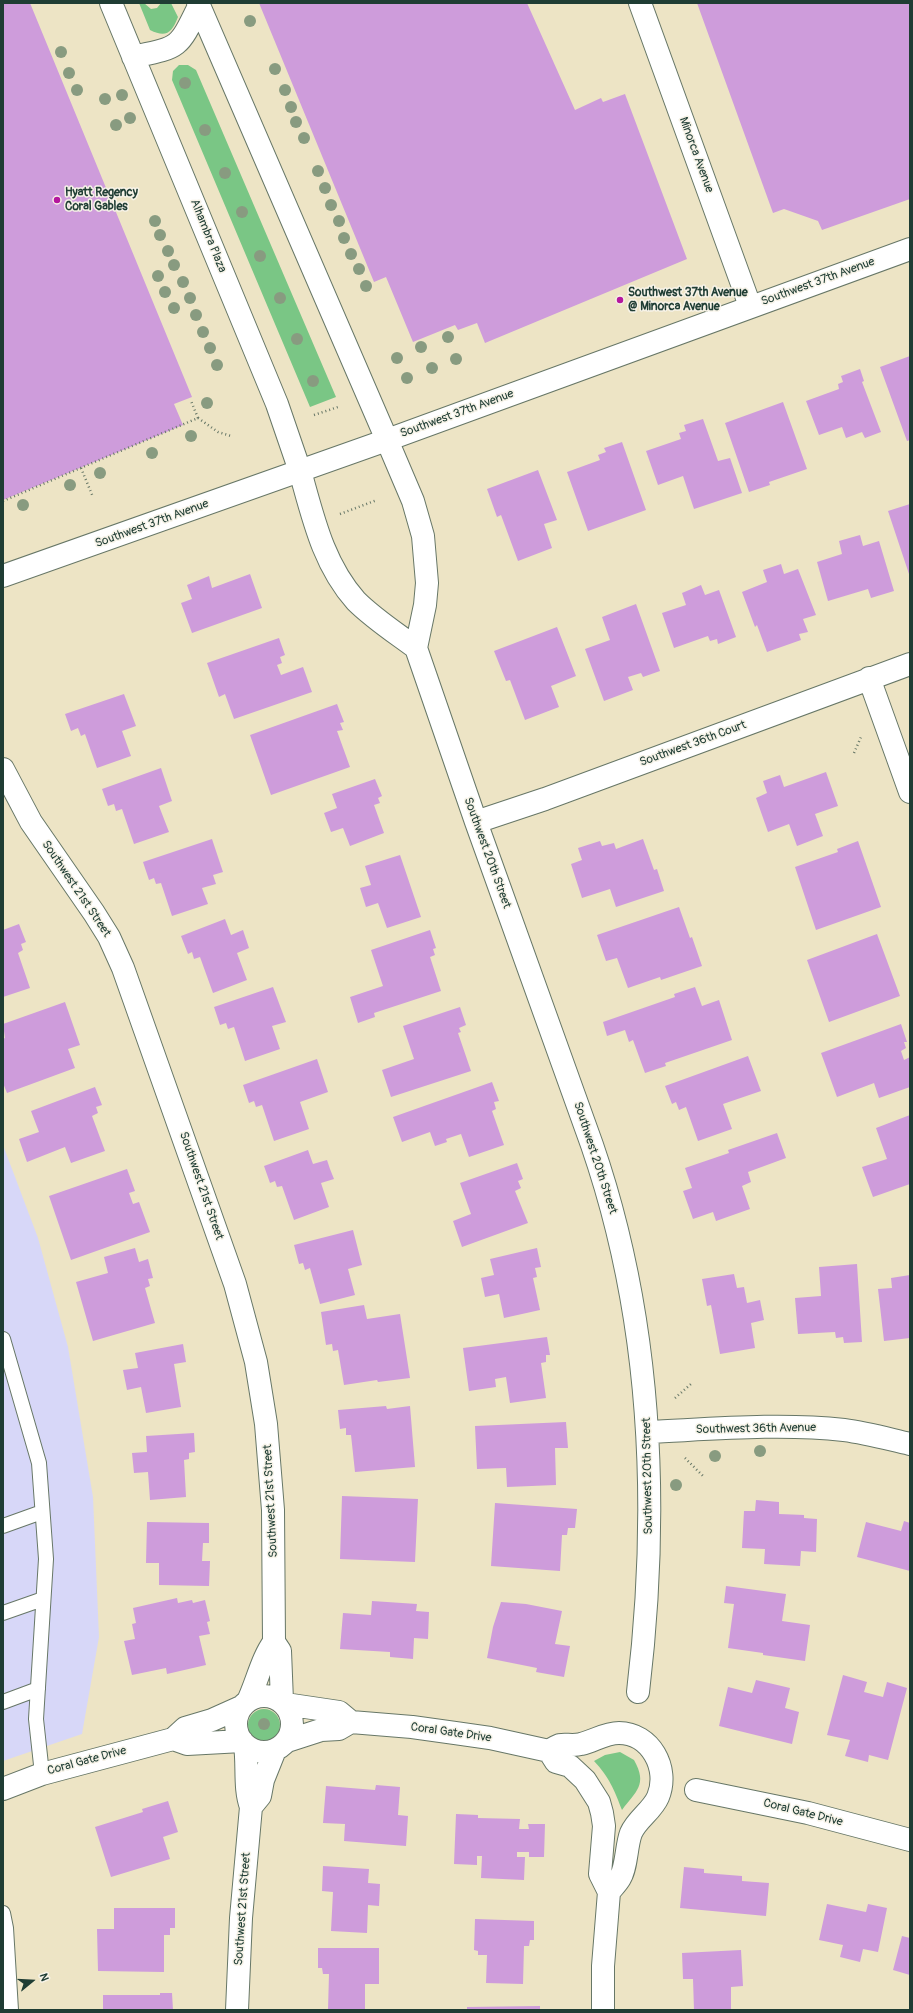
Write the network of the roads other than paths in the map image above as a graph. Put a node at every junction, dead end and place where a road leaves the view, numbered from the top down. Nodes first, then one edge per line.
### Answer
1 (112, 3) edge
2 (640, 3) edge
3 (199, 5) edge
4 (134, 57) junction
5 (910, 249) edge
6 (750, 306) junction
7 (387, 440) junction
8 (300, 471) junction
9 (3, 576) edge
10 (416, 648) junction
11 (910, 664) edge
12 (869, 678) junction
13 (3, 769) edge
14 (910, 792) edge
15 (476, 822) junction
16 (3, 1338) edge
17 (649, 1432) junction
18 (910, 1444) edge
19 (42, 1512) junction
20 (6, 1521) edge
21 (43, 1599) junction
22 (3, 1613) edge
23 (274, 1642) junction
24 (38, 1689) junction
25 (638, 1692) dead end
26 (3, 1702) edge
27 (284, 1703) junction
28 (244, 1704) junction
29 (351, 1722) junction
30 (172, 1739) junction
31 (244, 1743) junction
32 (281, 1746) junction
33 (549, 1751) junction
34 (42, 1774) junction
35 (3, 1789) edge
36 (696, 1790) dead end
37 (251, 1807) junction
38 (910, 1840) edge
39 (609, 1892) junction
40 (3, 1913) edge
41 (11, 2010) edge
42 (237, 2010) edge
43 (603, 2010) edge

1 - 4 street, Alhambra Plaza
2 - 6 street, Minorca Avenue
3 - 4 street
3 - 7 street
4 - 8 street, Alhambra Plaza
5 - 6 street, Southwest 37th Avenue
6 - 7 street, Southwest 37th Avenue
7 - 8 street, Southwest 37th Avenue
7 - 10 street
8 - 9 street, Southwest 37th Avenue
8 - 10 street
10 - 15 street, Southwest 20th Street
11 - 12 street, Southwest 36th Court
12 - 14 street
12 - 15 street, Southwest 36th Court
13 - 23 street, Southwest 21st Street
15 - 17 street, Southwest 20th Street
16 - 19 lane
17 - 18 street, Southwest 36th Avenue
17 - 25 street, Southwest 20th Street
19 - 20 lane
19 - 21 lane
21 - 22 lane
21 - 24 lane
23 - 27 street, Southwest 21st Street
23 - 28 street, Southwest 21st Street
24 - 26 lane
24 - 34 lane
27 - 28 street
27 - 29 street, Coral Gate Drive
27 - 32 street
28 - 30 street, Coral Gate Drive
28 - 31 street
29 - 32 street, Coral Gate Drive
29 - 33 street, Coral Gate Drive
30 - 31 street, Coral Gate Drive
30 - 34 street, Coral Gate Drive
31 - 32 street
31 - 37 street, Southwest 21st Street
32 - 37 street, Southwest 21st Street
33 - 39 street
33 - 39 street, Coral Gate Drive
34 - 35 street, Coral Gate Drive
36 - 38 street, Coral Gate Drive
37 - 42 street, Southwest 21st Street
39 - 43 street
40 - 41 lane

